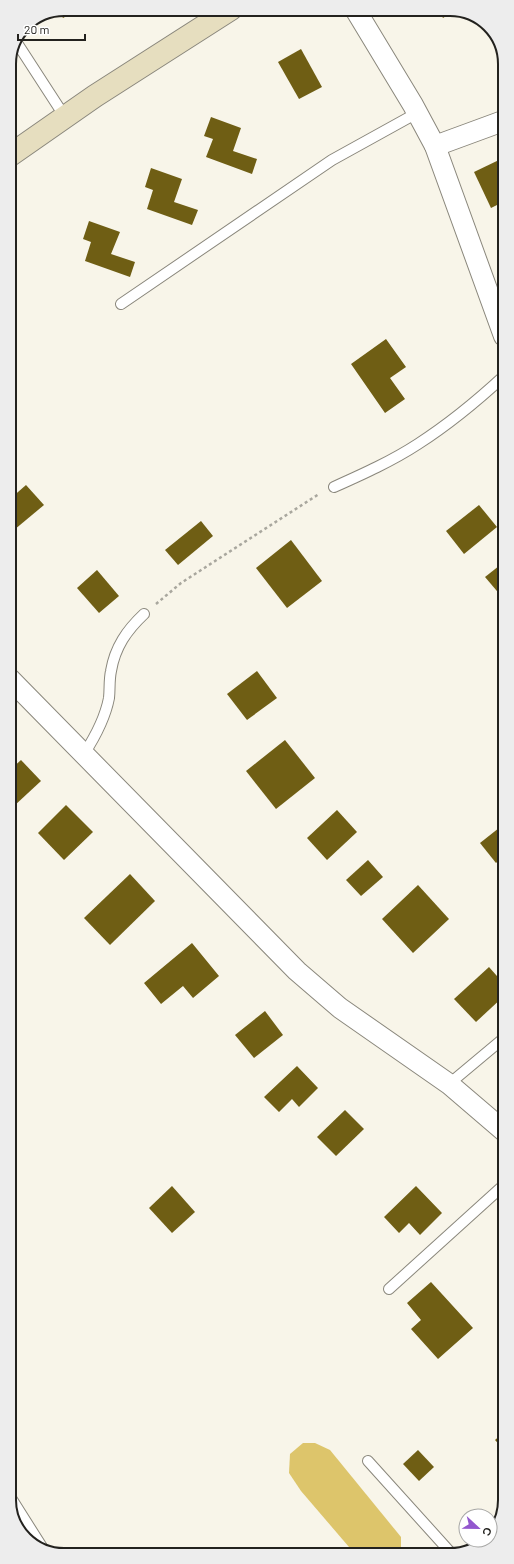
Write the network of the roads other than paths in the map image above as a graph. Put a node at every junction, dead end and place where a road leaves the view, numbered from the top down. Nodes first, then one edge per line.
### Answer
1 (220, 16) edge
2 (359, 16) edge
3 (20, 47) edge
4 (417, 113) junction
5 (65, 117) junction
6 (498, 123) edge
7 (435, 146) junction
8 (16, 151) edge
9 (121, 304) dead end
10 (498, 319) edge
11 (498, 382) edge
12 (334, 487) road end
13 (144, 614) road end
14 (16, 685) edge
15 (84, 754) junction
16 (498, 1043) edge
17 (449, 1084) junction
18 (498, 1127) edge
19 (498, 1190) edge
20 (389, 1289) dead end
21 (368, 1461) dead end
22 (16, 1506) edge
23 (37, 1539) edge
24 (446, 1548) edge

1 - 5 main road
2 - 4 street
3 - 5 lane
4 - 7 street
4 - 9 lane
5 - 8 main road
6 - 7 street
7 - 10 street
11 - 12 lane
13 - 15 lane
14 - 15 street
15 - 17 street
16 - 17 lane
17 - 18 street
19 - 20 lane
21 - 24 lane
22 - 23 lane

